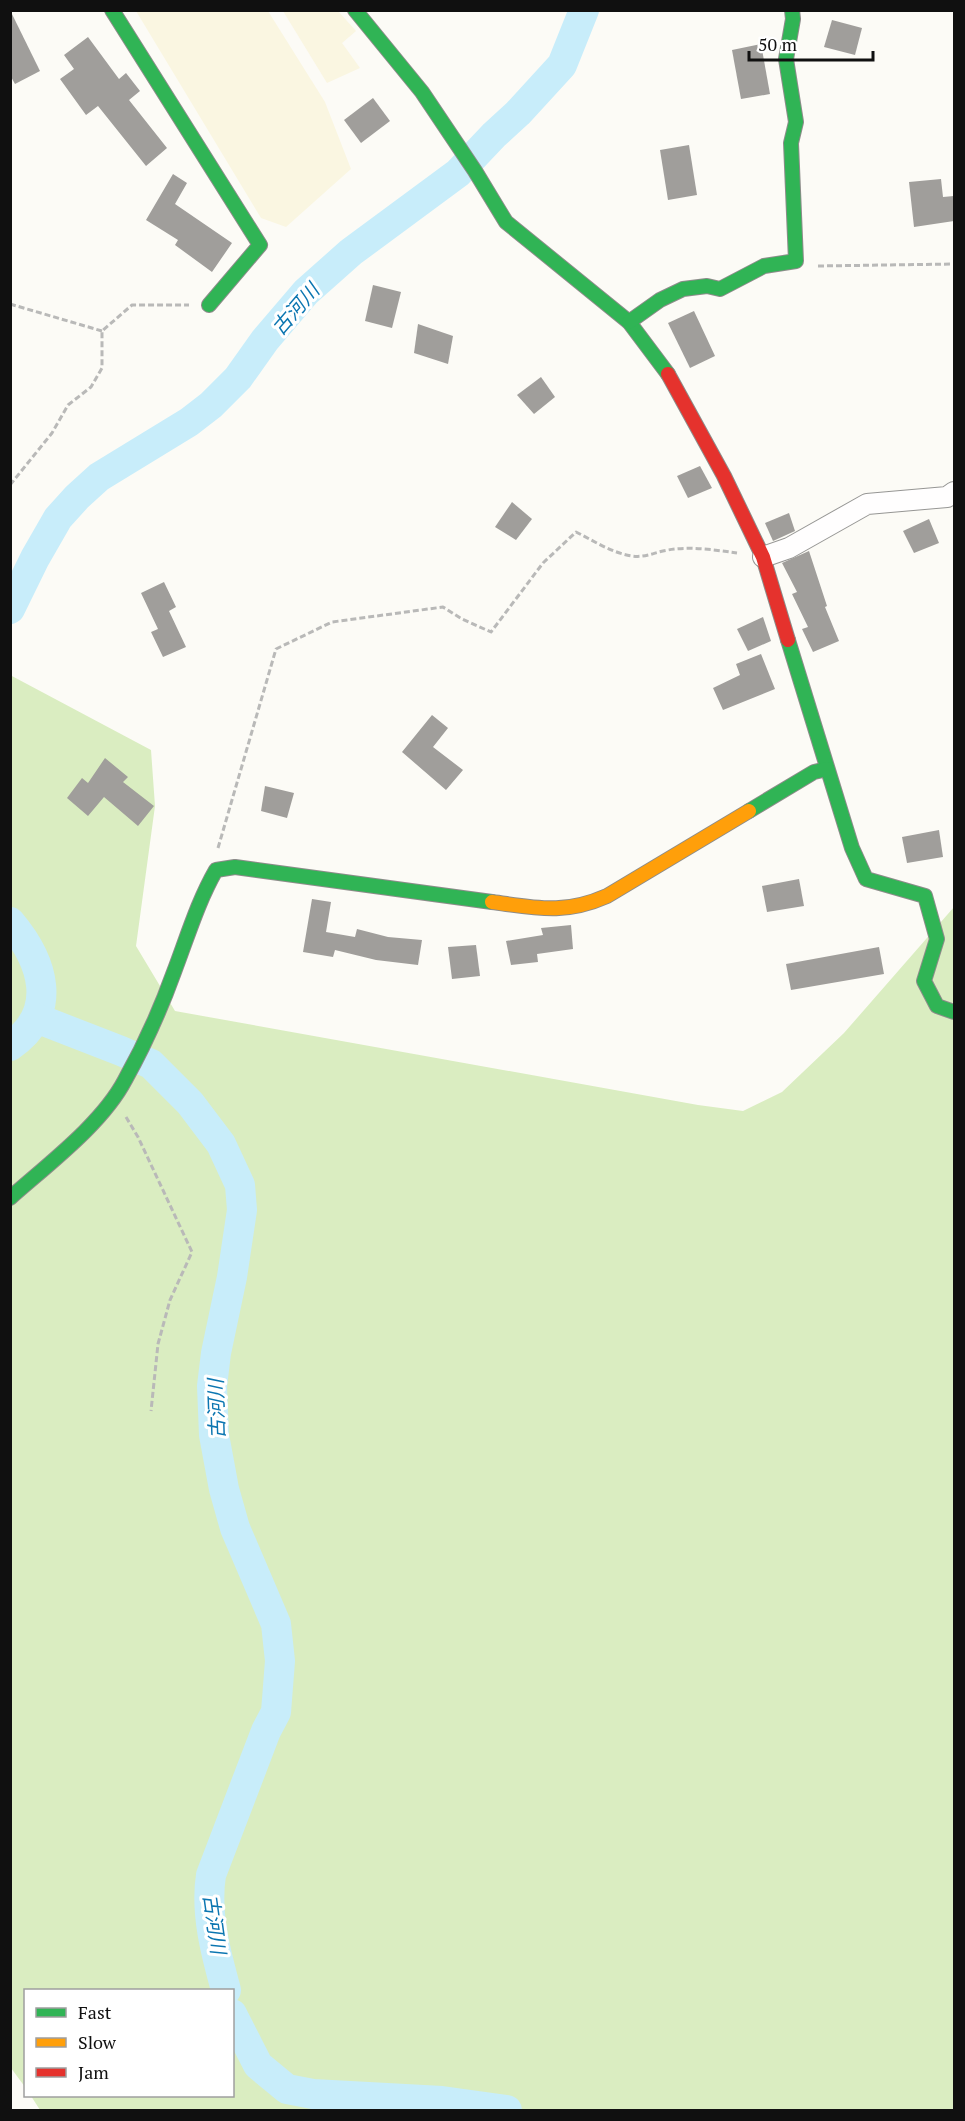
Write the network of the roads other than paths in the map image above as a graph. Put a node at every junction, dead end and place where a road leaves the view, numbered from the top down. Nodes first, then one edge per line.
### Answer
1 (112, 10) edge
2 (355, 10) edge
3 (792, 10) edge
4 (209, 305) road end
5 (629, 322) junction
6 (954, 492) edge
7 (763, 557) junction
8 (827, 769) junction
9 (954, 1012) edge
10 (10, 1198) edge

1 - 4 street
2 - 5 street
3 - 5 street
5 - 7 street
6 - 7 street
7 - 8 street
8 - 9 street
8 - 10 street

